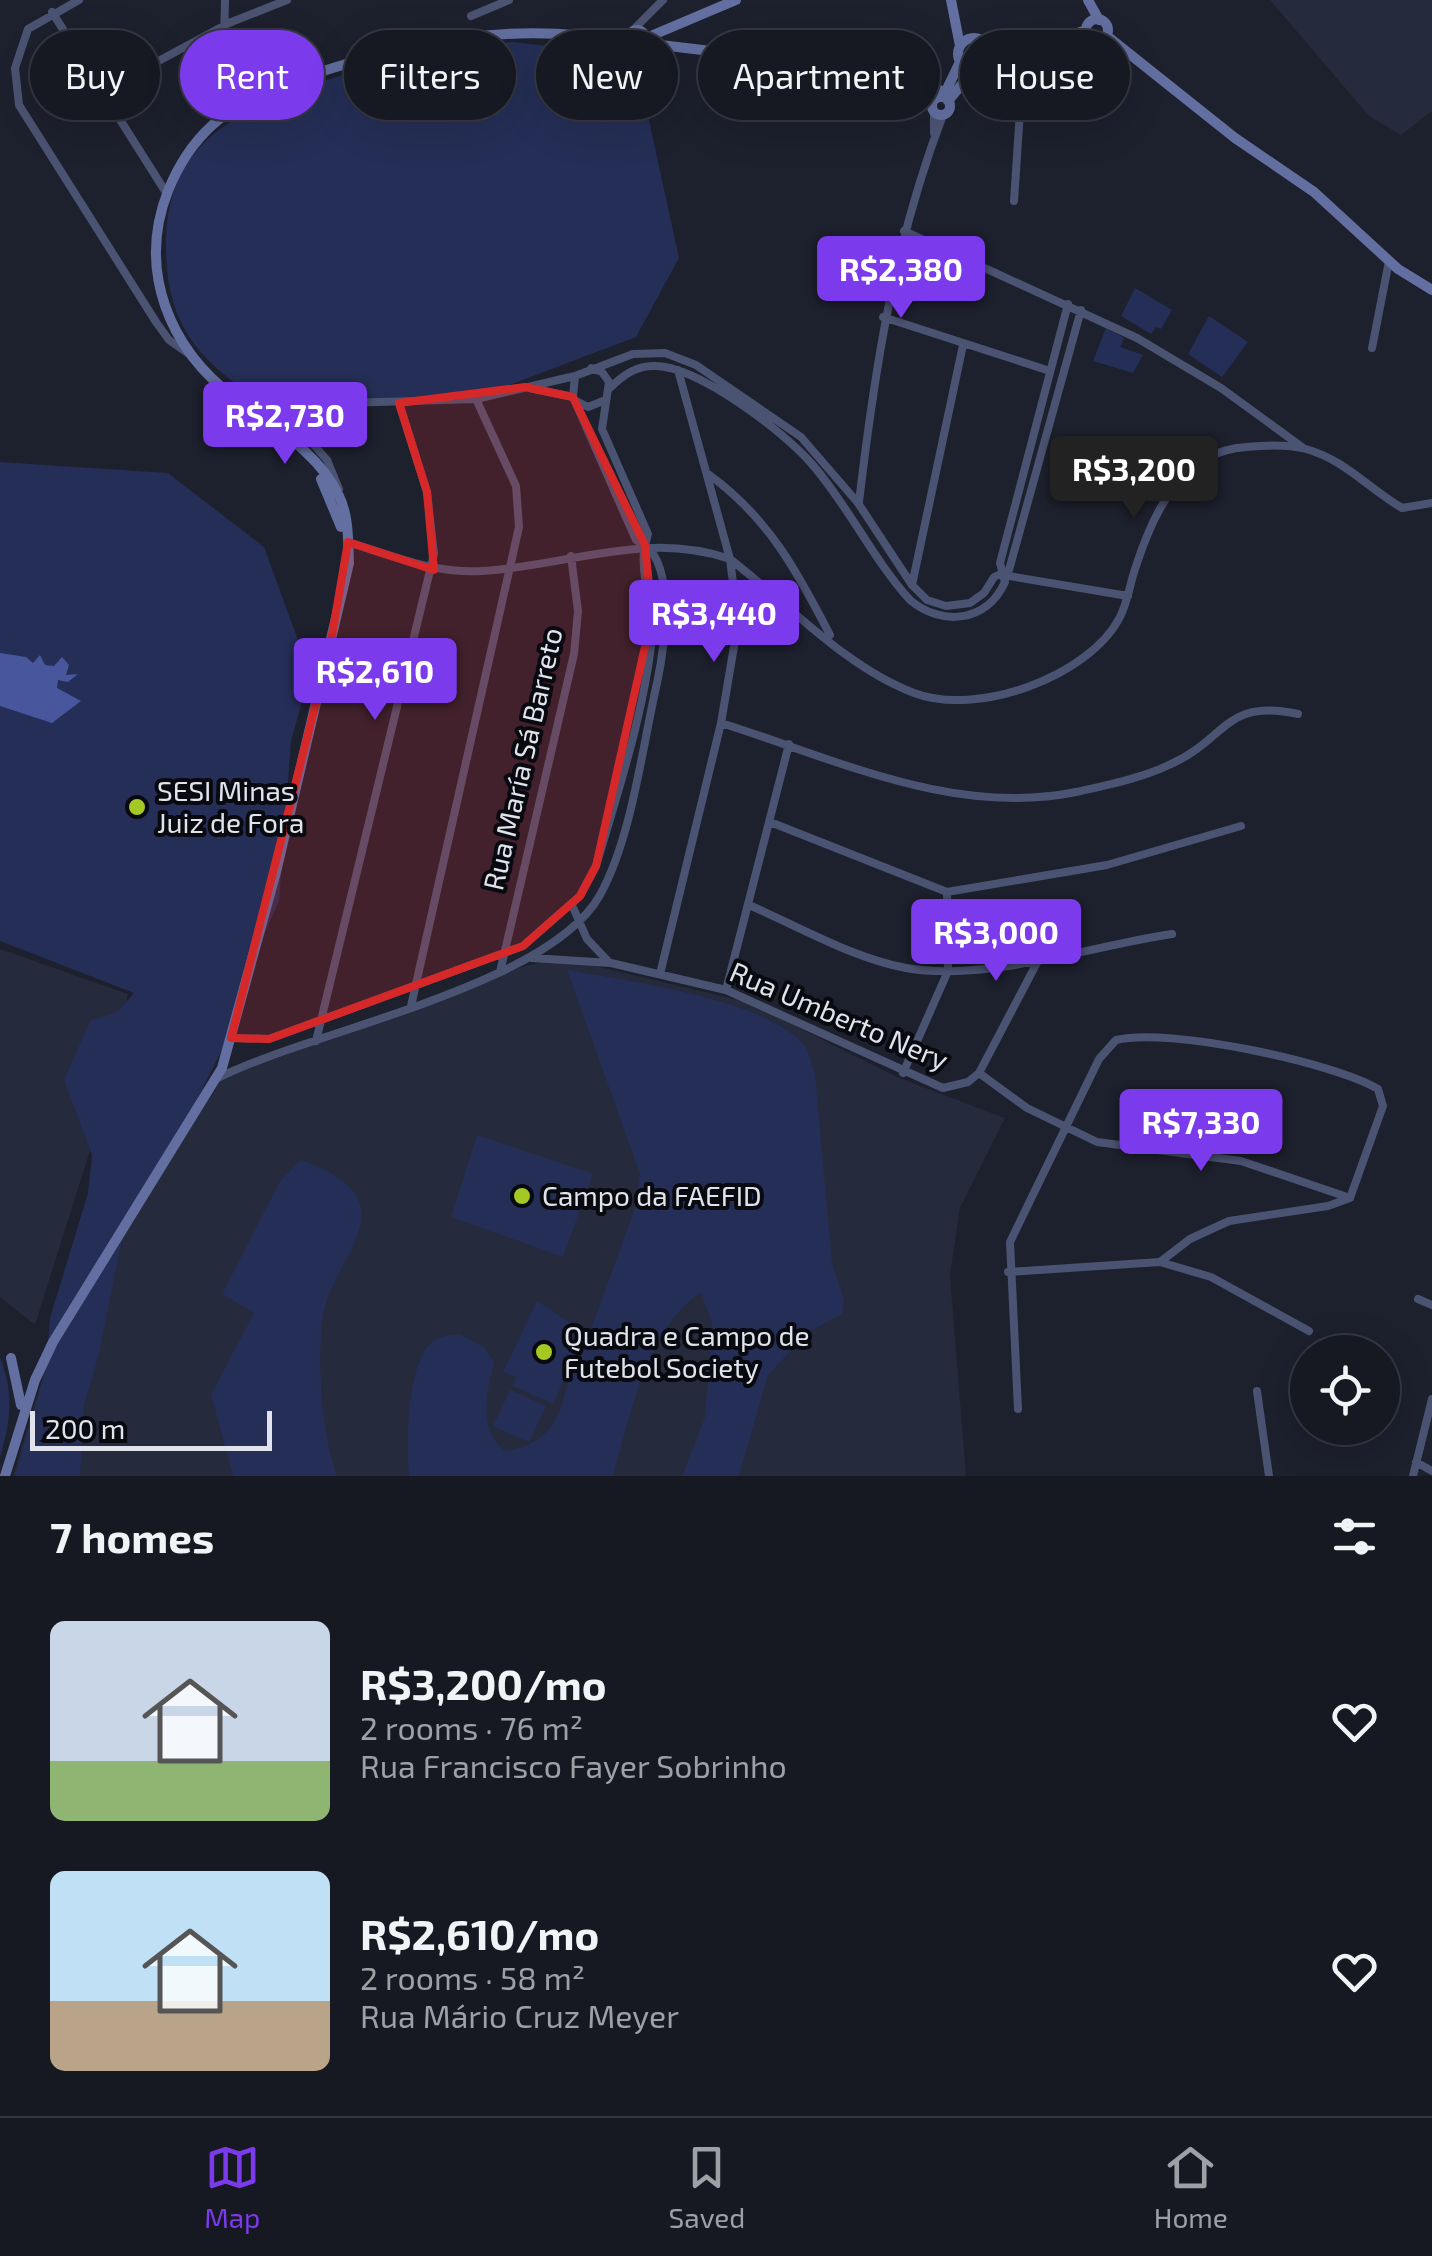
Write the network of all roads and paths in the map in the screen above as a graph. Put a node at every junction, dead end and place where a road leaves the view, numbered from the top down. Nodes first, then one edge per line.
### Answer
1 (78, 0) edge
2 (225, 0) edge
3 (287, 0) edge
4 (509, 0) edge
5 (663, 0) edge
6 (736, 0) edge
7 (951, 0) edge
8 (1088, 0) edge
9 (52, 12) junction
10 (471, 16) dead end
11 (1099, 20) junction
12 (224, 25) junction
13 (63, 30) edge
14 (224, 30) edge
15 (641, 30) edge
16 (655, 30) edge
17 (1086, 30) edge
18 (1108, 30) edge
19 (536, 33) edge
20 (678, 42) edge
21 (960, 46) edge
22 (1130, 55) edge
23 (160, 60) edge
24 (960, 62) edge
25 (324, 70) edge
26 (960, 84) edge
27 (945, 97) junction
28 (940, 113) edge
29 (120, 120) edge
30 (217, 120) edge
31 (937, 120) edge
32 (1019, 120) edge
33 (167, 194) junction
34 (1014, 201) dead end
35 (904, 231) junction
36 (1389, 261) junction
37 (1432, 290) edge
38 (1068, 304) junction
39 (1082, 310) junction
40 (883, 317) junction
41 (963, 345) junction
42 (1372, 348) dead end
43 (188, 354) junction
44 (675, 356) junction
45 (590, 368) junction
46 (678, 371) junction
47 (1050, 371) junction
48 (574, 376) junction
49 (525, 388) junction
50 (610, 388) junction
51 (270, 394) dead end
52 (746, 398) junction
53 (476, 399) junction
54 (574, 399) junction
55 (605, 400) junction
56 (399, 403) junction
57 (278, 404) junction
58 (741, 407) junction
59 (274, 426) junction
60 (801, 437) junction
61 (794, 445) junction
62 (1302, 448) junction
63 (708, 474) junction
64 (621, 494) junction
65 (341, 499) junction
66 (1432, 502) edge
67 (858, 503) junction
68 (848, 512) junction
69 (348, 542) junction
70 (645, 545) junction
71 (570, 556) junction
72 (730, 559) junction
73 (513, 568) junction
74 (432, 570) junction
75 (1002, 575) junction
76 (912, 585) junction
77 (1128, 596) junction
78 (832, 641) junction
79 (646, 669) junction
80 (660, 672) junction
81 (1298, 714) dead end
82 (721, 723) junction
83 (789, 744) junction
84 (627, 747) junction
85 (641, 751) junction
86 (770, 822) junction
87 (1240, 826) dead end
88 (606, 832) junction
89 (621, 836) junction
90 (947, 892) junction
91 (748, 904) junction
92 (572, 905) junction
93 (579, 923) junction
94 (1172, 934) dead end
95 (501, 954) junction
96 (528, 959) junction
97 (1038, 959) junction
98 (611, 963) junction
99 (948, 971) junction
100 (500, 972) junction
101 (660, 974) junction
102 (414, 986) junction
103 (726, 990) junction
104 (411, 1006) junction
105 (319, 1023) junction
106 (231, 1038) junction
107 (260, 1040) junction
108 (316, 1042) junction
109 (261, 1062) junction
110 (980, 1072) junction
111 (903, 1073) junction
112 (216, 1080) junction
113 (1064, 1127) junction
114 (1350, 1198) junction
115 (106, 1258) junction
116 (1160, 1262) junction
117 (1008, 1272) junction
118 (1418, 1300) dead end
119 (1432, 1305) edge
120 (1309, 1331) dead end
121 (11, 1358) dead end
122 (1256, 1391) dead end
123 (1432, 1399) edge
124 (21, 1405) junction
125 (1018, 1409) dead end
126 (1416, 1462) junction
127 (1432, 1471) edge
128 (6, 1474) edge
129 (1269, 1476) edge
130 (1413, 1476) edge

1 - 9 street
2 - 12 street
3 - 12 street
4 - 10 street
5 - 15 street
6 - 16 street
7 - 21 street
8 - 11 street
9 - 13 street
9 - 43 street
11 - 17 street
11 - 18 street
12 - 14 street
12 - 23 street
19 - 25 street
20 - 27 street
22 - 36 street
24 - 27 street
26 - 27 street
27 - 28 street
29 - 33 street
30 - 33 street
31 - 35 street
32 - 34 street
33 - 43 street
35 - 38 street
35 - 40 street
36 - 37 street
36 - 42 street
38 - 39 street
38 - 47 street
39 - 62 street
39 - 75 street
40 - 41 street
40 - 67 street
41 - 47 street
41 - 76 street
43 - 59 street
44 - 45 street
44 - 46 street
44 - 52 street
45 - 48 street
45 - 50 street
46 - 50 street
46 - 58 street
46 - 63 street
47 - 75 street
48 - 49 street
48 - 54 street
49 - 53 street
49 - 54 street
50 - 55 street
51 - 57 street
52 - 58 street
52 - 60 street
53 - 56 street
53 - 73 street
54 - 55 street
54 - 64 street
55 - 64 street
56 - 57 street
56 - 74 street
57 - 65 street
58 - 61 street
59 - 65 street
59 - 69 street
60 - 61 street
60 - 67 street
61 - 68 street
62 - 66 street
62 - 77 street
63 - 72 street
63 - 78 street
64 - 70 street
65 - 69 street
67 - 68 street
67 - 76 street
68 - 75 street
69 - 74 street
69 - 106 street
70 - 71 street
70 - 72 street
70 - 79 street
70 - 80 street
71 - 73 street
71 - 95 street, Rua María Sá Barreto
72 - 78 street
72 - 82 street
73 - 74 street
73 - 102 street
74 - 105 street
75 - 76 street
75 - 77 street
77 - 78 street
79 - 80 street
79 - 84 street
80 - 85 street
81 - 83 street
82 - 83 street
82 - 101 street
83 - 86 street
84 - 85 street
84 - 88 street
85 - 89 street
86 - 90 street
86 - 91 street
87 - 90 street
88 - 89 street
88 - 92 street
89 - 93 street
90 - 99 street
91 - 99 street
91 - 103 street
92 - 93 street
92 - 95 street
93 - 96 street
93 - 98 street
94 - 97 street
95 - 100 street, Rua María Sá Barreto
95 - 102 street
96 - 98 street, Rua Umberto Nery
96 - 100 street
97 - 99 street
97 - 110 street, Rua Umberto Nery
98 - 101 street, Rua Umberto Nery
99 - 111 street
100 - 104 street
101 - 103 street, Rua Umberto Nery
102 - 104 street
102 - 105 street
103 - 111 street, Rua Umberto Nery
104 - 108 street
105 - 107 street
105 - 108 street
106 - 107 street
106 - 112 street
107 - 109 street
108 - 109 street
109 - 112 street
110 - 111 street, Rua Umberto Nery
110 - 113 street
112 - 115 street
113 - 114 street
113 - 114 street
113 - 117 street
114 - 116 street
115 - 124 street
115 - 128 street
116 - 117 street
116 - 120 street
117 - 125 street
118 - 119 street
121 - 124 street
122 - 129 street
123 - 126 street
124 - 128 street
126 - 127 street
126 - 130 street

